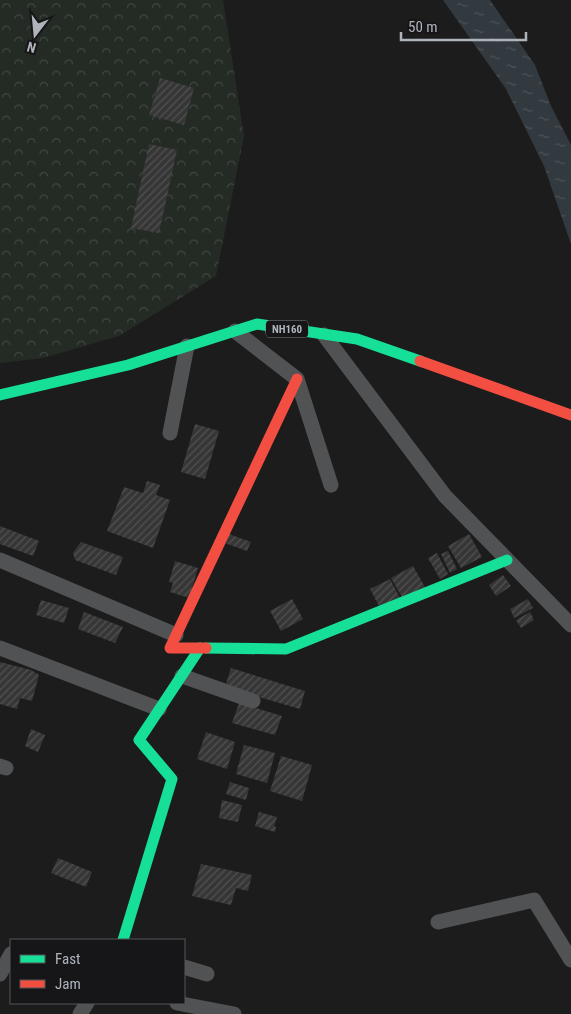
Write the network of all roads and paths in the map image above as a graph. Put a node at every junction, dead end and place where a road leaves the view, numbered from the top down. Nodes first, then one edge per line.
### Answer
1 (235, 331) junction
2 (323, 334) junction
3 (187, 346) junction
4 (297, 379) junction
5 (0, 394) edge
6 (571, 415) edge
7 (170, 433) dead end
8 (331, 485) dead end
9 (0, 560) edge
10 (507, 560) junction
11 (571, 625) edge
12 (176, 635) junction
13 (0, 648) edge
14 (200, 648) junction
15 (182, 676) junction
16 (253, 701) dead end
17 (159, 709) junction
18 (438, 922) dead end
19 (125, 939) edge
20 (10, 956) edge
21 (571, 960) edge
22 (185, 967) edge
23 (0, 974) edge
24 (207, 974) dead end
25 (182, 1004) edge
26 (234, 1014) edge

1 - 2 main road, NH160
1 - 3 main road, NH160
1 - 4 street
2 - 6 main road, NH160
2 - 10 street
3 - 5 main road, NH160
3 - 7 street
4 - 8 street
4 - 12 main road
9 - 12 street
10 - 11 street
10 - 14 main road
12 - 14 main road
13 - 17 street
14 - 15 main road
15 - 16 street
15 - 17 main road
17 - 19 main road
18 - 21 street
20 - 23 street
22 - 24 street
25 - 26 street

